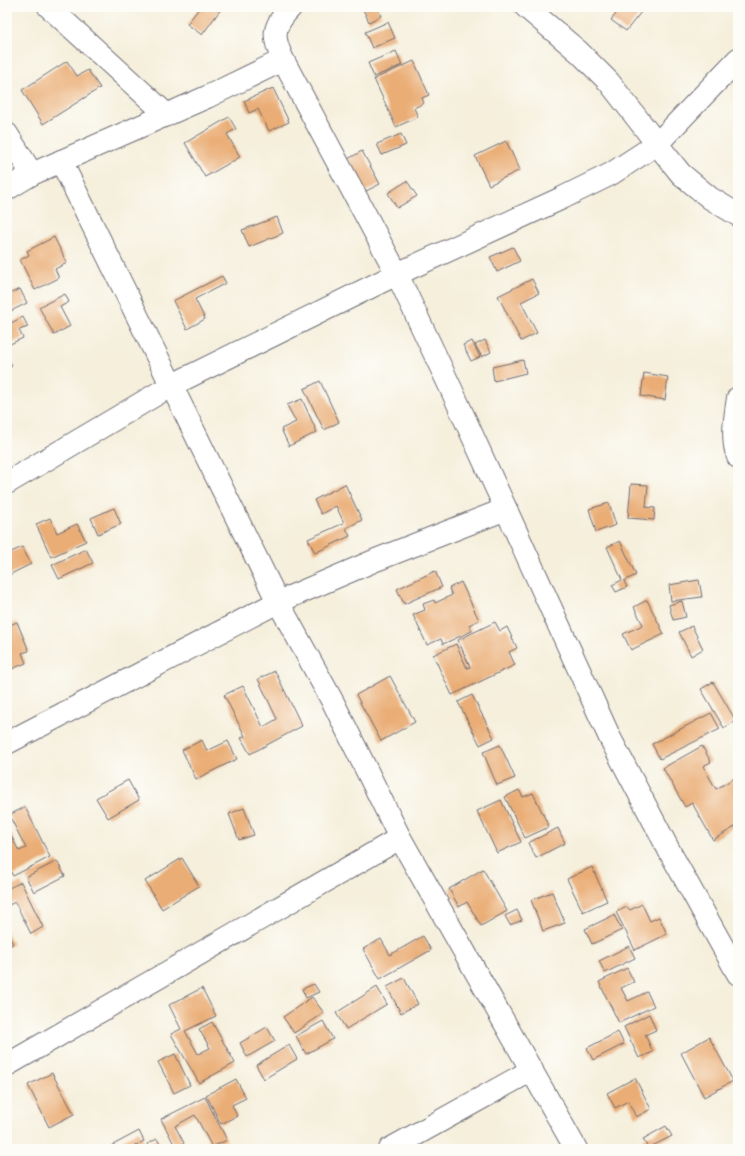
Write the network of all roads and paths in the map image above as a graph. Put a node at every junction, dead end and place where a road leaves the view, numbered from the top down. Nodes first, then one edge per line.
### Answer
1 (49, 7) edge
2 (290, 7) edge
3 (526, 7) edge
4 (738, 59) edge
5 (283, 60) junction
6 (167, 114) junction
7 (7, 134) edge
8 (657, 144) junction
9 (61, 160) junction
10 (32, 174) junction
11 (7, 189) edge
12 (738, 215) edge
13 (397, 274) junction
14 (172, 385) junction
15 (738, 398) edge
16 (738, 457) edge
17 (7, 483) edge
18 (506, 508) junction
19 (278, 602) junction
20 (7, 743) edge
21 (400, 838) junction
22 (738, 974) edge
23 (7, 1065) edge
24 (532, 1070) junction
25 (416, 1143) edge
26 (390, 1149) edge
27 (576, 1149) edge

1 - 6 street
2 - 5 street
3 - 8 street
4 - 8 street
5 - 6 street
5 - 13 street
6 - 9 street
7 - 10 street
8 - 12 street
8 - 13 street
9 - 10 street
9 - 14 street
10 - 11 street
13 - 14 street
13 - 18 street
14 - 17 street
14 - 19 street
15 - 16 street
18 - 19 street
18 - 22 street
19 - 20 street
19 - 21 street
21 - 23 street
21 - 24 street
24 - 25 street
24 - 27 street
25 - 26 street

